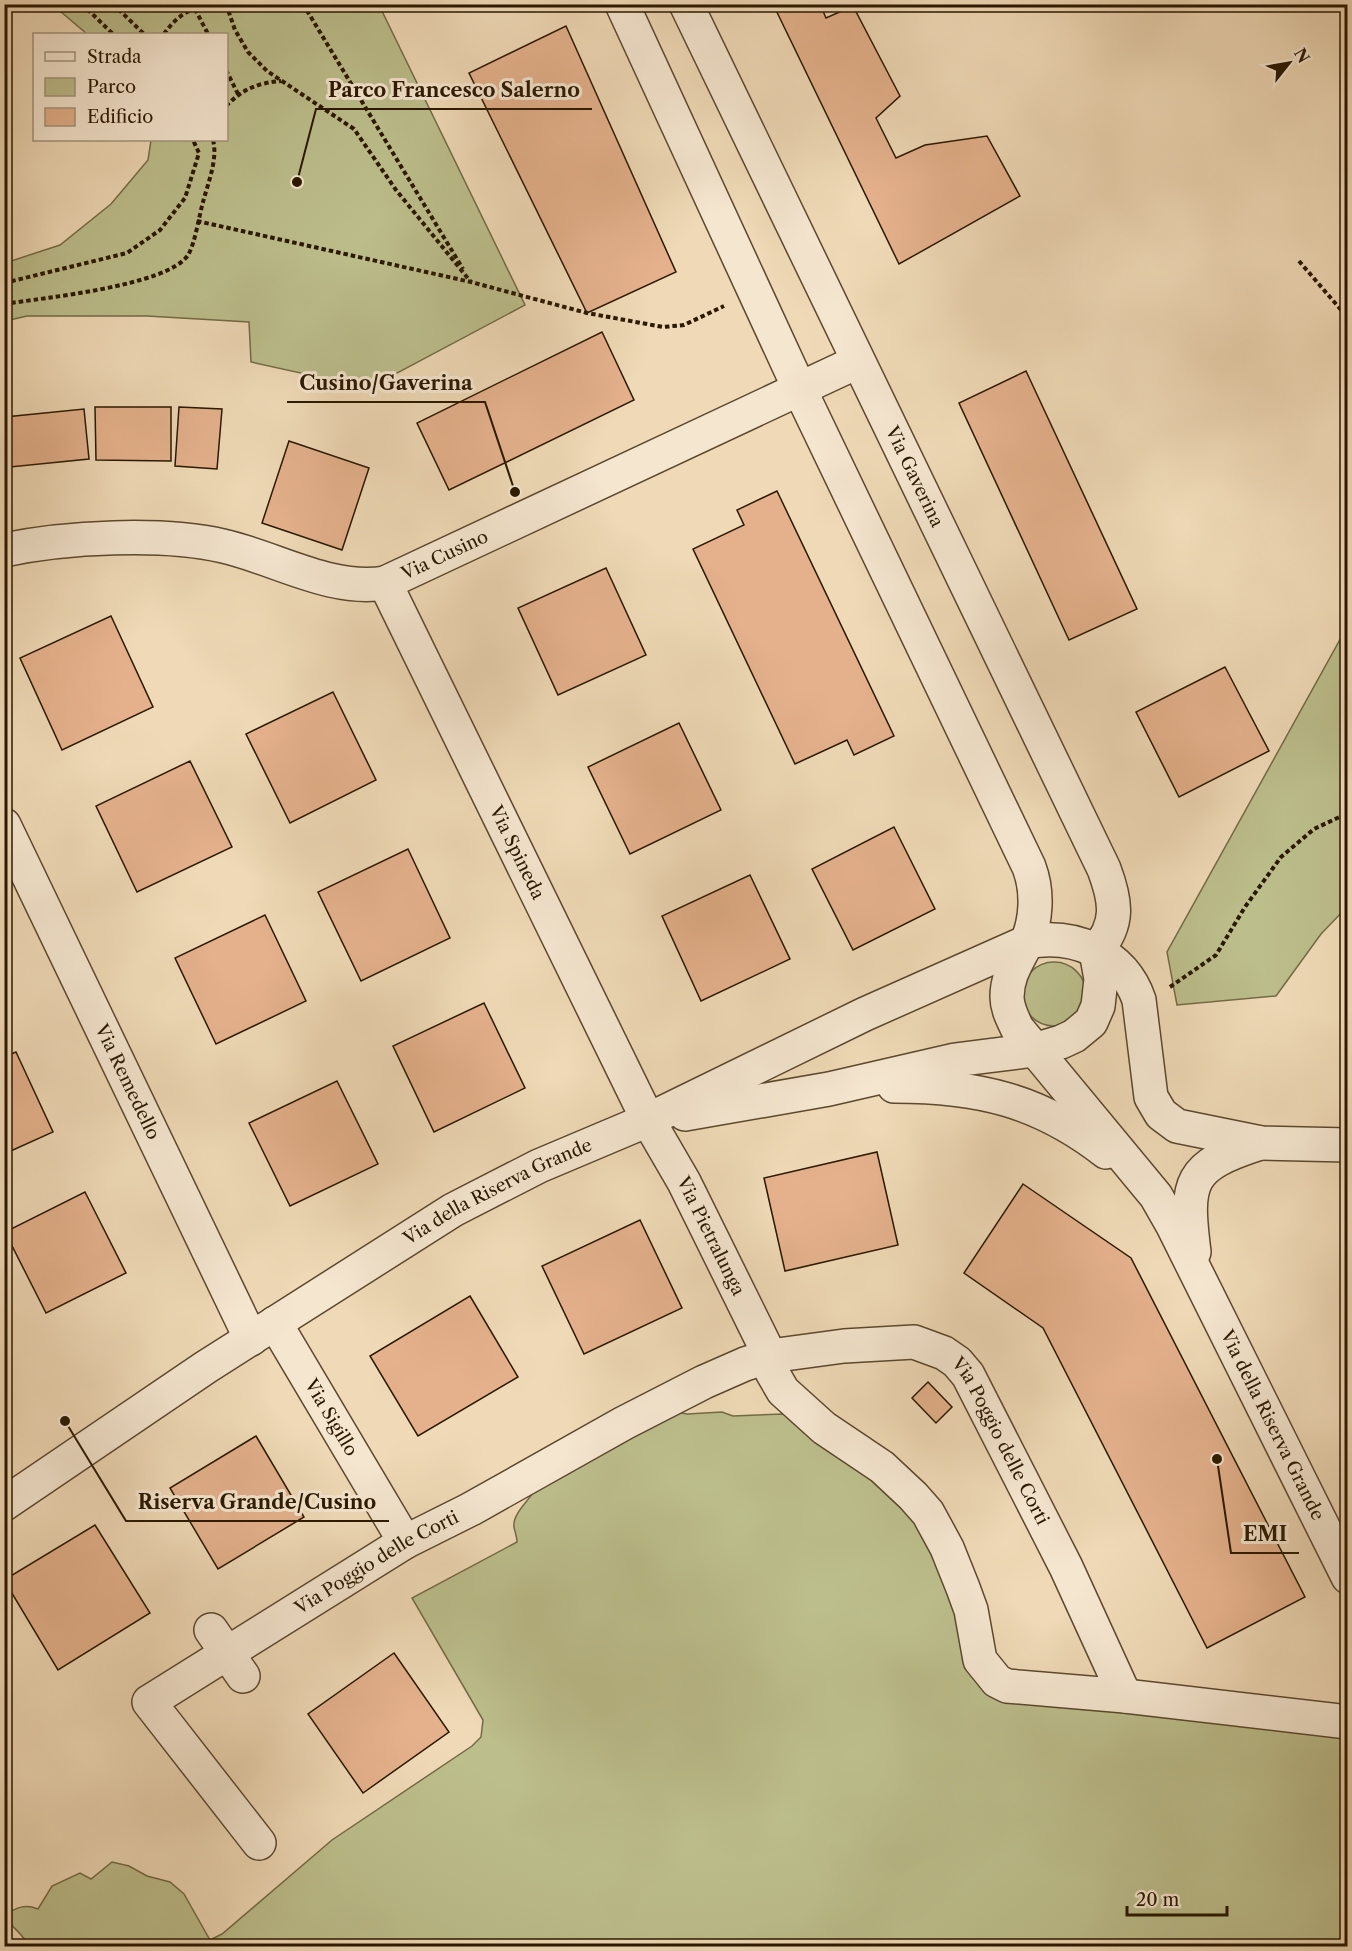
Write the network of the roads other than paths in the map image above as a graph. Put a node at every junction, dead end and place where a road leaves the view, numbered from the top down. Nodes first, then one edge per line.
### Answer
1 (622, 4) edge
2 (686, 4) edge
3 (857, 362) junction
4 (800, 390) junction
5 (4, 550) edge
6 (386, 584) junction
7 (4, 825) edge
8 (1027, 942) junction
9 (1096, 951) junction
10 (1034, 1050) junction
11 (829, 1089) junction
12 (648, 1120) junction
13 (1261, 1143) junction
14 (1347, 1145) edge
15 (1143, 1181) junction
16 (1196, 1274) junction
17 (263, 1331) junction
18 (844, 1346) junction
19 (770, 1356) junction
20 (783, 1391) junction
21 (4, 1504) edge
22 (405, 1542) junction
23 (1347, 1577) edge
24 (1125, 1696) junction
25 (1347, 1696) edge
26 (1336, 1720) edge
27 (259, 1843) dead end

1 - 4 street
2 - 3 street, Via Gaverina
3 - 4 street, Via Cusino
3 - 9 street, Via Gaverina
4 - 6 street, Via Cusino
4 - 8 street
5 - 6 street, Via Cusino
6 - 12 street, Via Spineda
7 - 17 street, Via Remedello
8 - 9 street
8 - 10 street
8 - 12 street, Via della Riserva Grande
9 - 10 street
9 - 13 street
10 - 11 street
10 - 15 street
11 - 12 street
11 - 15 street
12 - 17 street, Via della Riserva Grande
12 - 19 street, Via Pietralunga
13 - 14 street
13 - 16 street
15 - 16 street, Via della Riserva Grande
16 - 23 street, Via della Riserva Grande
17 - 21 street, Via della Riserva Grande
17 - 22 street, Via Sigillo
18 - 19 street, Via Poggio delle Corti
18 - 20 street
18 - 24 street, Via Poggio delle Corti
19 - 20 street
19 - 22 street, Via Poggio delle Corti
20 - 24 street
22 - 27 street, Via Poggio delle Corti
24 - 26 street
25 - 26 street

